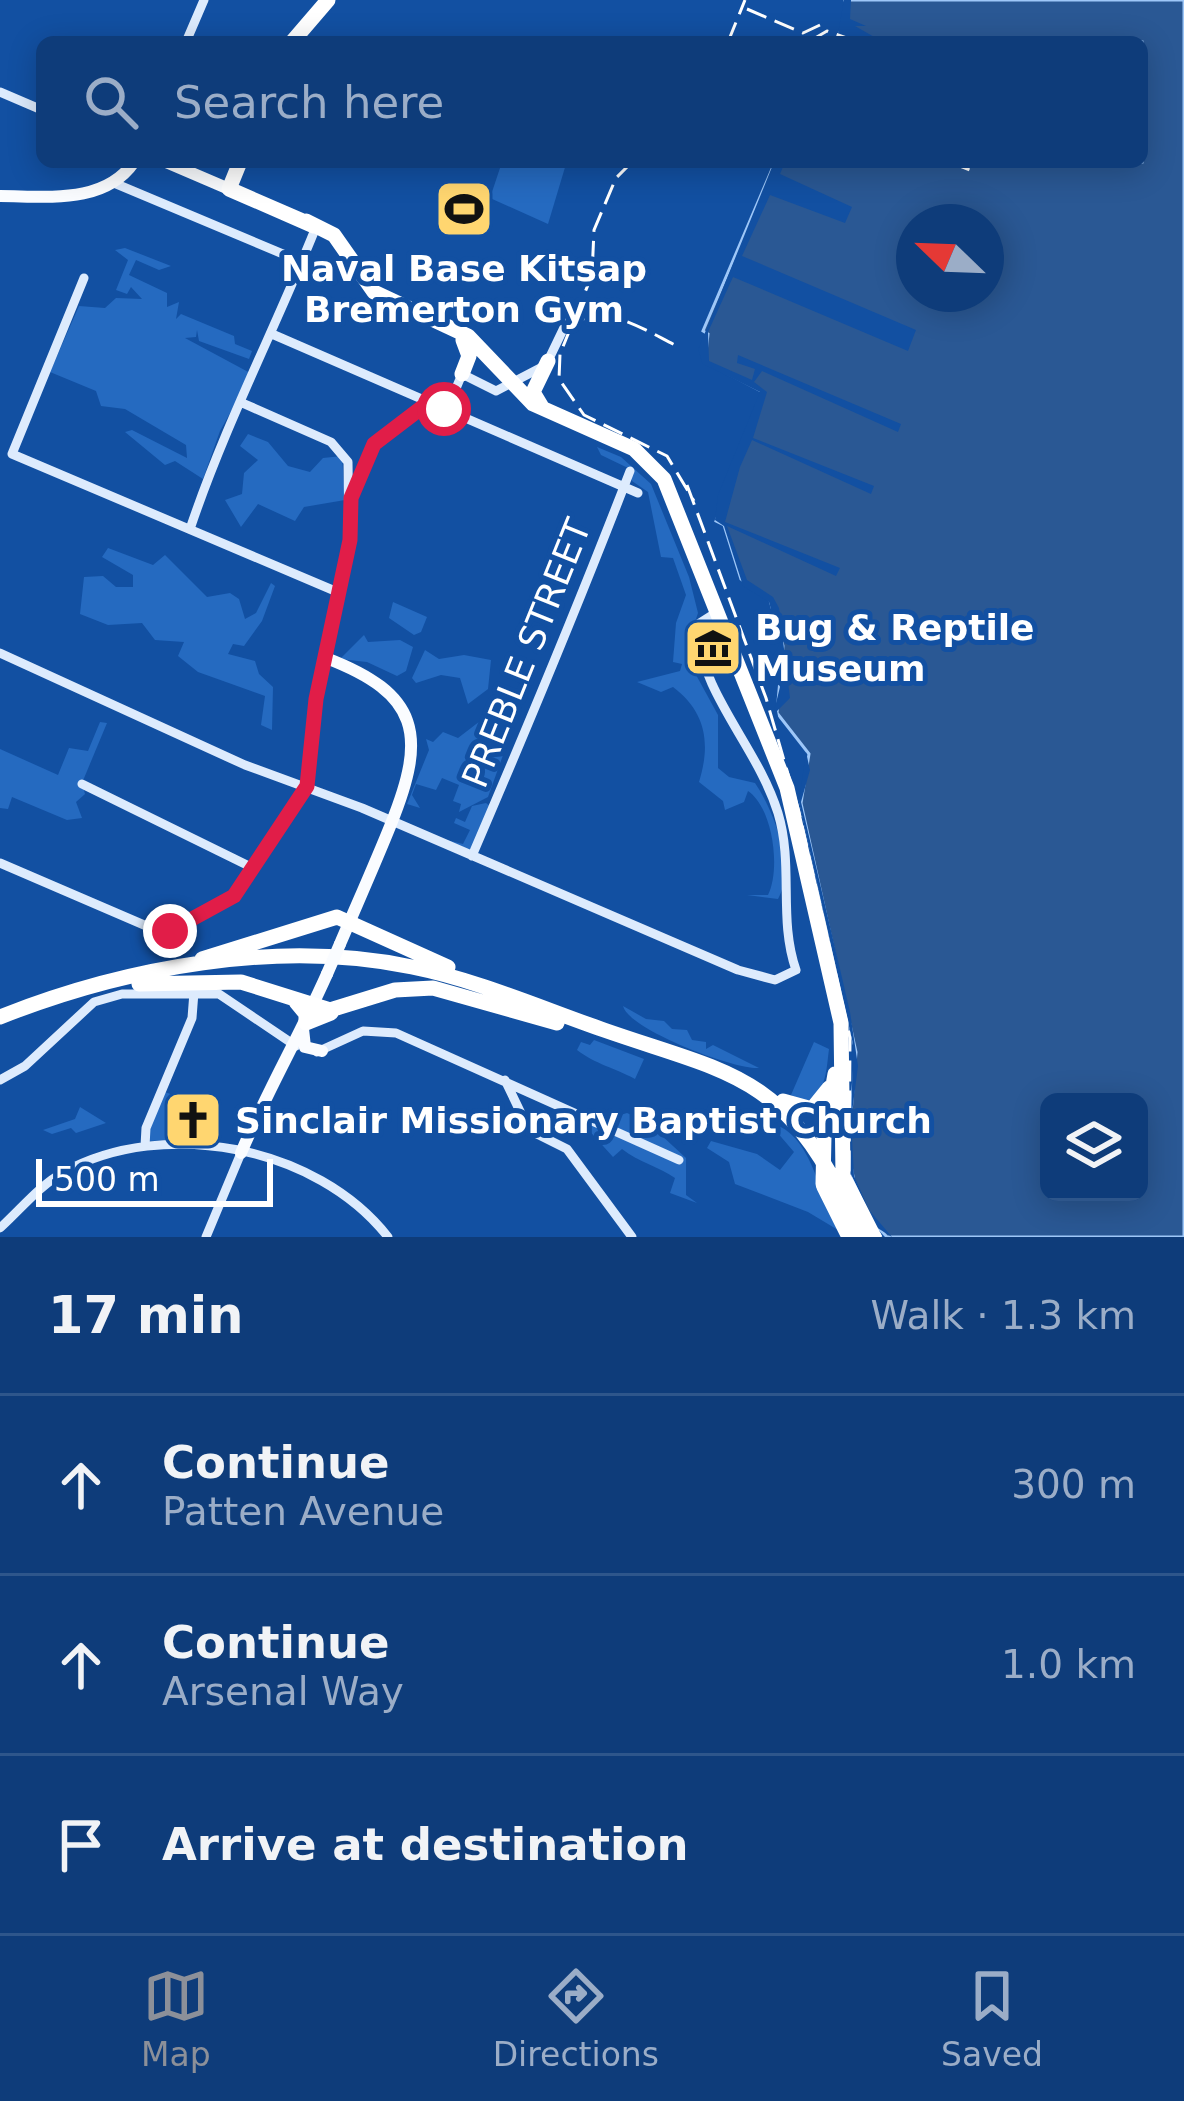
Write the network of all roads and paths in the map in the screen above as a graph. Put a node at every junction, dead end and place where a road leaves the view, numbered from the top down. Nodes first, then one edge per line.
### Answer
1 (204, 0) edge
2 (328, 0) edge
3 (189, 36) edge
4 (297, 36) edge
5 (0, 92) edge
6 (36, 107) edge
7 (129, 168) edge
8 (180, 168) edge
9 (238, 168) edge
10 (114, 183) junction
11 (236, 192) junction
12 (0, 196) edge
13 (313, 224) junction
14 (302, 262) junction
15 (84, 278) dead end
16 (570, 310) dead end
17 (272, 334) junction
18 (464, 340) junction
19 (548, 361) junction
20 (500, 369) junction
21 (462, 374) junction
22 (532, 374) junction
23 (510, 386) junction
24 (240, 402) junction
25 (429, 402) junction
26 (544, 409) junction
27 (448, 410) junction
28 (6, 456) edge
29 (630, 471) dead end
30 (624, 487) junction
31 (638, 493) dead end
32 (351, 498) junction
33 (190, 529) junction
34 (335, 590) junction
35 (714, 613) junction
36 (0, 653) edge
37 (326, 658) junction
38 (82, 784) dead end
39 (307, 786) junction
40 (392, 821) junction
41 (472, 856) junction
42 (0, 863) edge
43 (251, 867) junction
44 (353, 913) junction
45 (75, 988) junction
46 (93, 990) junction
47 (194, 992) junction
48 (293, 1000) junction
49 (833, 1001) junction
50 (313, 1006) junction
51 (539, 1008) junction
52 (338, 1010) junction
53 (0, 1020) edge
54 (572, 1026) junction
55 (292, 1037) junction
56 (322, 1051) joint
57 (0, 1080) edge
58 (505, 1080) junction
59 (764, 1092) junction
60 (145, 1146) junction
61 (820, 1148) junction
62 (241, 1153) junction
63 (679, 1160) dead end
64 (0, 1228) edge
65 (206, 1237) edge
66 (388, 1237) edge
67 (632, 1237) edge
68 (849, 1237) edge
69 (868, 1237) edge

1 - 3 street
2 - 4 highway
5 - 6 street
7 - 10 main road
8 - 11 main road
9 - 11 highway
10 - 12 main road
10 - 14 street
11 - 13 highway
13 - 14 street
13 - 18 highway
13 - 20 highway
14 - 17 street
15 - 28 street
16 - 19 street
17 - 24 street
17 - 25 street
18 - 21 highway
18 - 23 highway
19 - 22 street
19 - 26 highway
20 - 22 highway
20 - 23 highway
21 - 23 street
21 - 27 street
22 - 23 street
23 - 26 highway
23 - 35 highway
24 - 32 street
24 - 33 street
25 - 27 street
25 - 32 street
26 - 35 highway
27 - 30 street
28 - 33 street
29 - 30 street, PREBLE STREET
30 - 31 street
30 - 41 street, PREBLE STREET
32 - 34 street
33 - 34 street
34 - 37 street
35 - 41 street
35 - 49 highway
36 - 39 street
37 - 39 street
37 - 40 main road
38 - 43 street
39 - 40 street
39 - 43 street
40 - 41 street
40 - 44 main road
42 - 43 street
44 - 45 highway
44 - 50 main road, bridge
44 - 51 highway
45 - 51 highway
45 - 53 highway
46 - 48 highway
46 - 53 highway
46 - 54 highway
47 - 55 street
47 - 57 street
47 - 60 street
48 - 50 highway
48 - 55 highway
49 - 59 highway
49 - 61 highway
49 - 69 highway
50 - 52 highway
50 - 55 main road
51 - 59 highway
52 - 54 highway
52 - 55 highway
54 - 61 highway
55 - 56 main road
55 - 62 main road
56 - 58 street
58 - 63 street
58 - 67 street
59 - 61 highway
60 - 62 street
60 - 64 street
61 - 68 highway, bridge
61 - 69 highway
62 - 65 street
62 - 66 street

